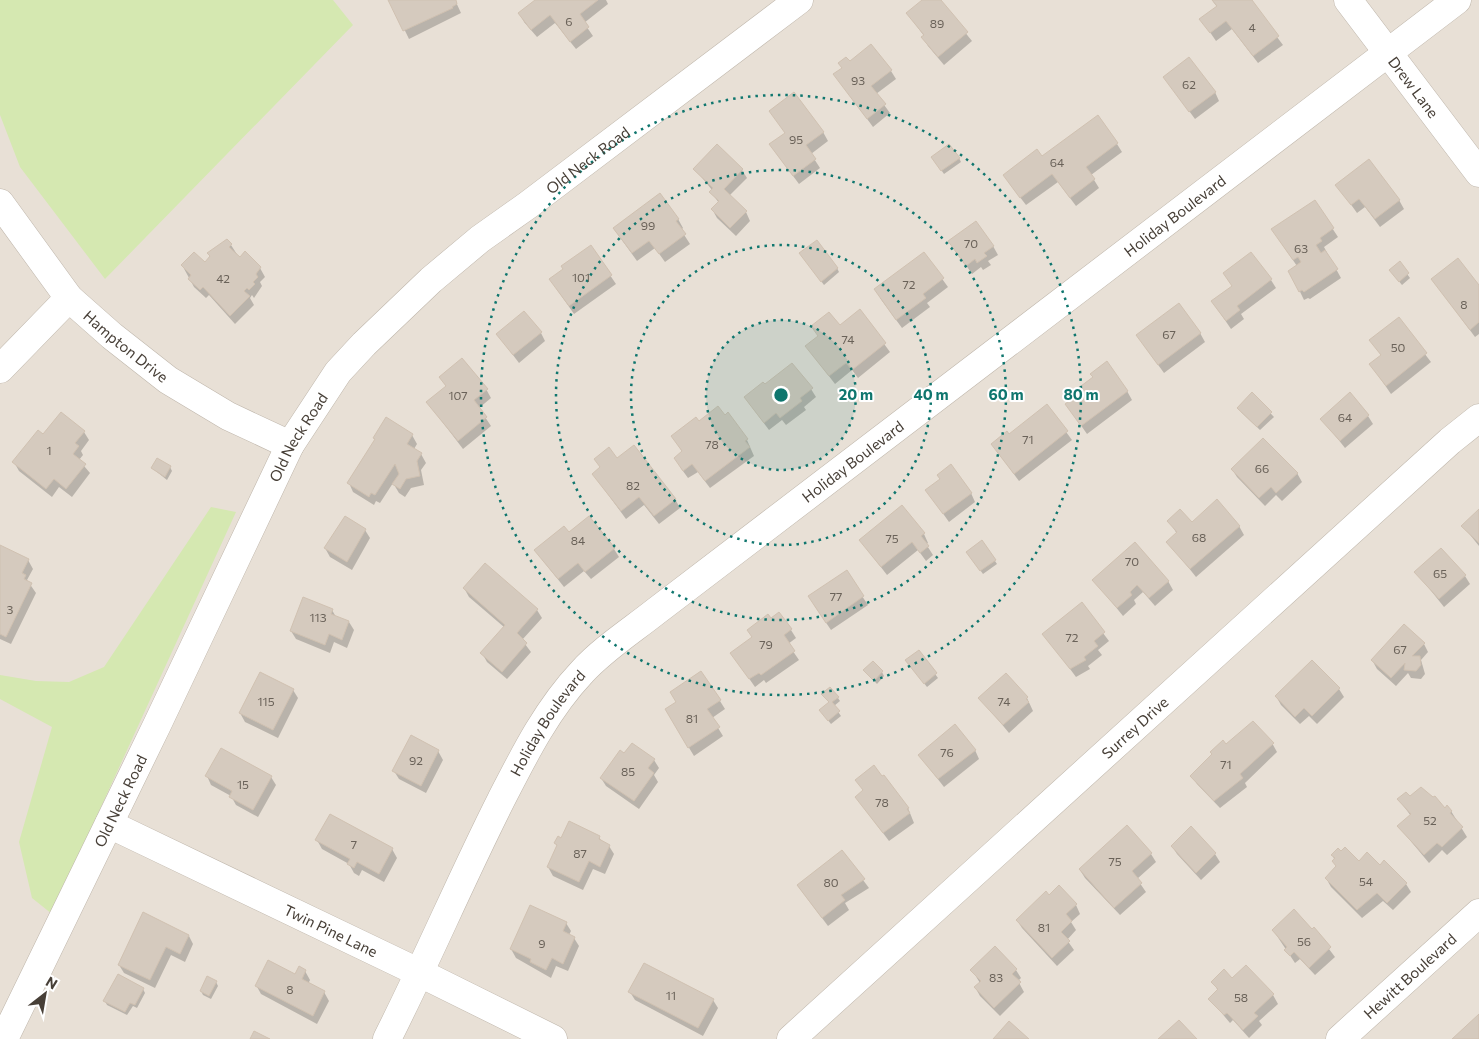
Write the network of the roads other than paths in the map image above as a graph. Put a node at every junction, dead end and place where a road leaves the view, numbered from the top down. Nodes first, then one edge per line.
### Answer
1 (799, 0) edge
2 (1348, 0) edge
3 (1457, 0) edge
4 (1388, 52) junction
5 (1479, 173) edge
6 (0, 203) edge
7 (69, 298) junction
8 (0, 369) edge
9 (1479, 418) edge
10 (290, 445) junction
11 (110, 824) junction
12 (1479, 914) edge
13 (420, 973) junction
14 (4, 1039) edge
15 (387, 1039) edge
16 (552, 1039) edge
17 (791, 1039) edge
18 (1340, 1039) edge

1 - 10 street, Old Neck Road
2 - 4 street, Drew Lane
3 - 4 street, Holiday Boulevard
4 - 5 street, Drew Lane
4 - 13 street, Holiday Boulevard
6 - 7 street, Hampton Drive
7 - 8 street
7 - 10 street, Hampton Drive
9 - 17 street, Surrey Drive
10 - 11 street, Old Neck Road
11 - 13 street, Twin Pine Lane
11 - 14 street, Old Neck Road
12 - 18 street, Hewitt Boulevard
13 - 15 street, Holiday Boulevard
13 - 16 street, Twin Pine Lane

